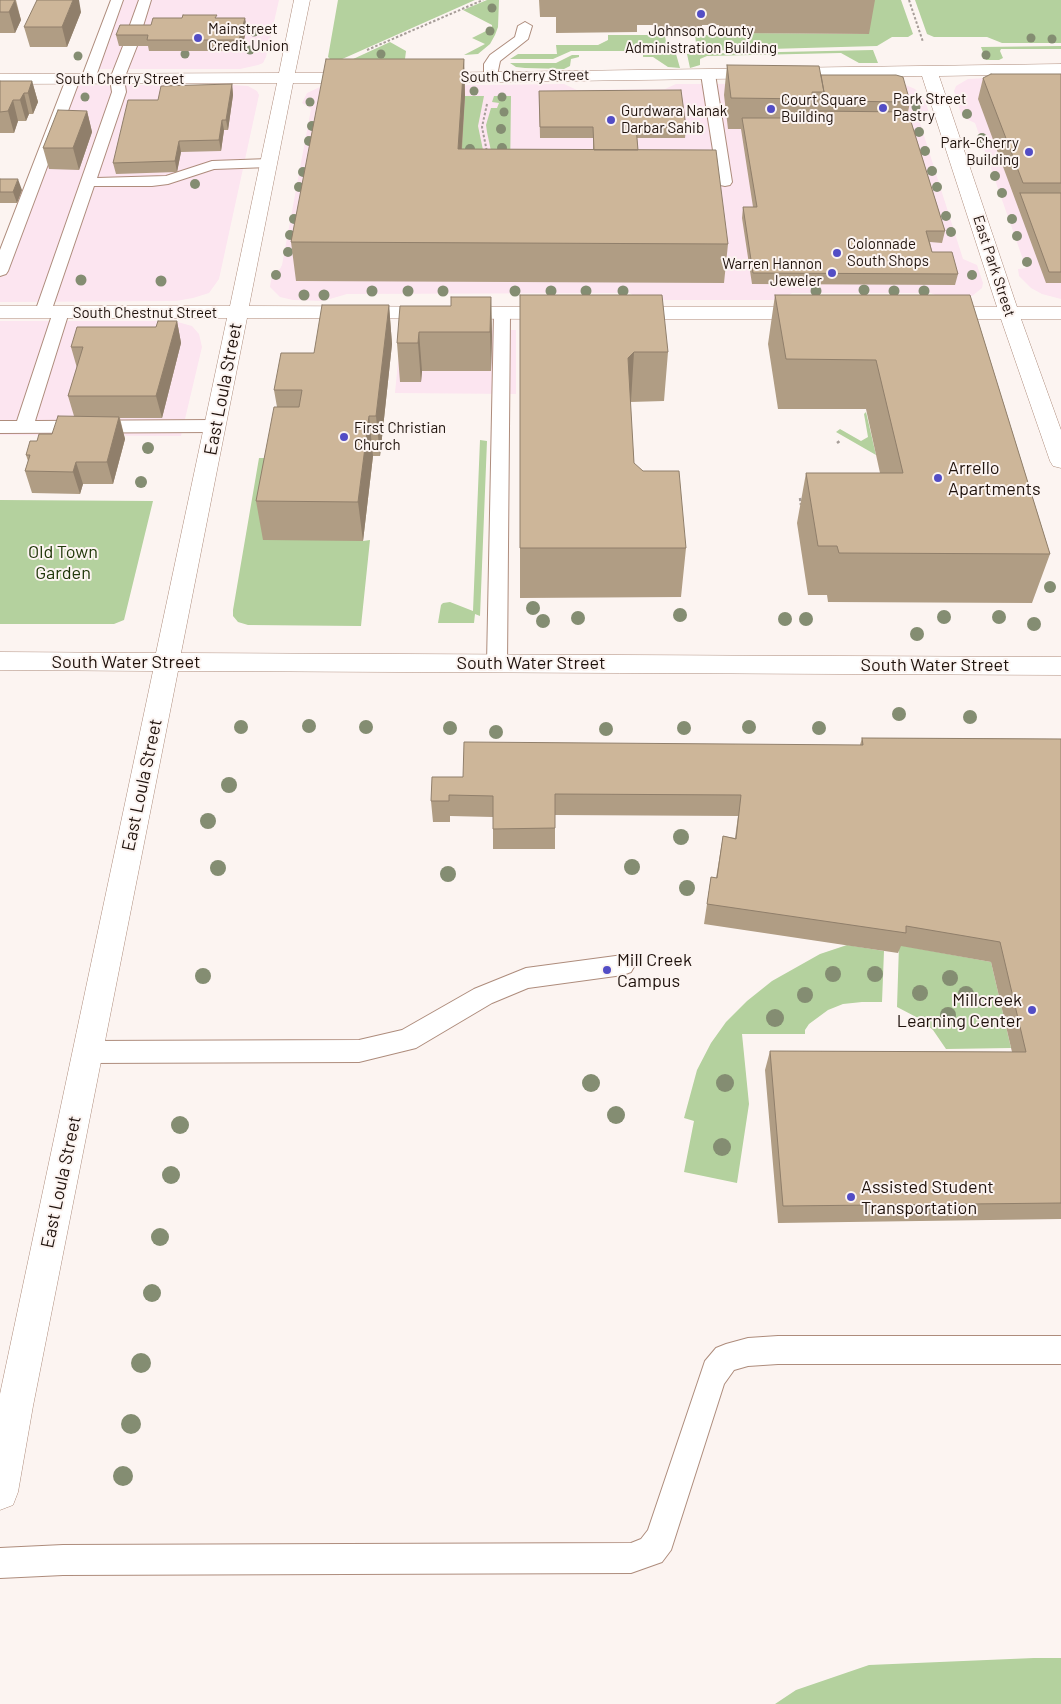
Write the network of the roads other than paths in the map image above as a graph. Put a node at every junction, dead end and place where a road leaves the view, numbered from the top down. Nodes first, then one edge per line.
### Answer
1 (117, 0) edge
2 (146, 0) edge
3 (302, 0) edge
4 (525, 26) dead end
5 (1061, 69) edge
6 (929, 71) junction
7 (708, 74) junction
8 (491, 77) junction
9 (371, 78) edge
10 (406, 78) edge
11 (0, 79) edge
12 (80, 79) junction
13 (116, 79) junction
14 (286, 79) junction
15 (269, 163) junction
16 (89, 182) junction
17 (725, 182) dead end
18 (0, 271) edge
19 (0, 312) edge
20 (52, 312) junction
21 (238, 313) junction
22 (502, 313) junction
23 (579, 313) edge
24 (608, 313) edge
25 (829, 313) edge
26 (917, 313) edge
27 (1009, 313) junction
28 (1061, 313) edge
29 (216, 426) junction
30 (0, 427) edge
31 (24, 427) junction
32 (1061, 461) edge
33 (0, 661) edge
34 (167, 662) junction
35 (497, 663) junction
36 (1061, 666) edge
37 (623, 965) dead end
38 (88, 1052) junction
39 (1061, 1350) edge
40 (0, 1492) edge
41 (0, 1563) edge

1 - 12 lane
2 - 13 lane
3 - 14 street, East Loula Street
4 - 8 lane
5 - 6 street, South Cherry Street
6 - 7 street, South Cherry Street
6 - 27 street, East Park Street
7 - 8 street, South Cherry Street
7 - 17 lane
8 - 10 street, South Cherry Street
9 - 14 street, South Cherry Street
11 - 12 street, South Cherry Street
12 - 13 street, South Cherry Street
12 - 18 lane
13 - 14 street, South Cherry Street
13 - 16 lane
14 - 15 street, East Loula Street
15 - 16 lane
15 - 21 street, East Loula Street
16 - 20 lane
19 - 20 street, South Chestnut Street
20 - 21 street, South Chestnut Street
20 - 31 lane
21 - 22 street, South Chestnut Street
21 - 29 street, East Loula Street
22 - 23 street, South Chestnut Street
22 - 35 lane
24 - 25 street
26 - 27 street
27 - 28 street
27 - 32 street, East Park Street
29 - 31 lane
29 - 34 street, East Loula Street
30 - 31 lane
33 - 34 street, South Water Street
34 - 35 street, South Water Street
34 - 38 street, East Loula Street
35 - 36 street, South Water Street
37 - 38 lane
38 - 40 street, East Loula Street
39 - 41 lane

